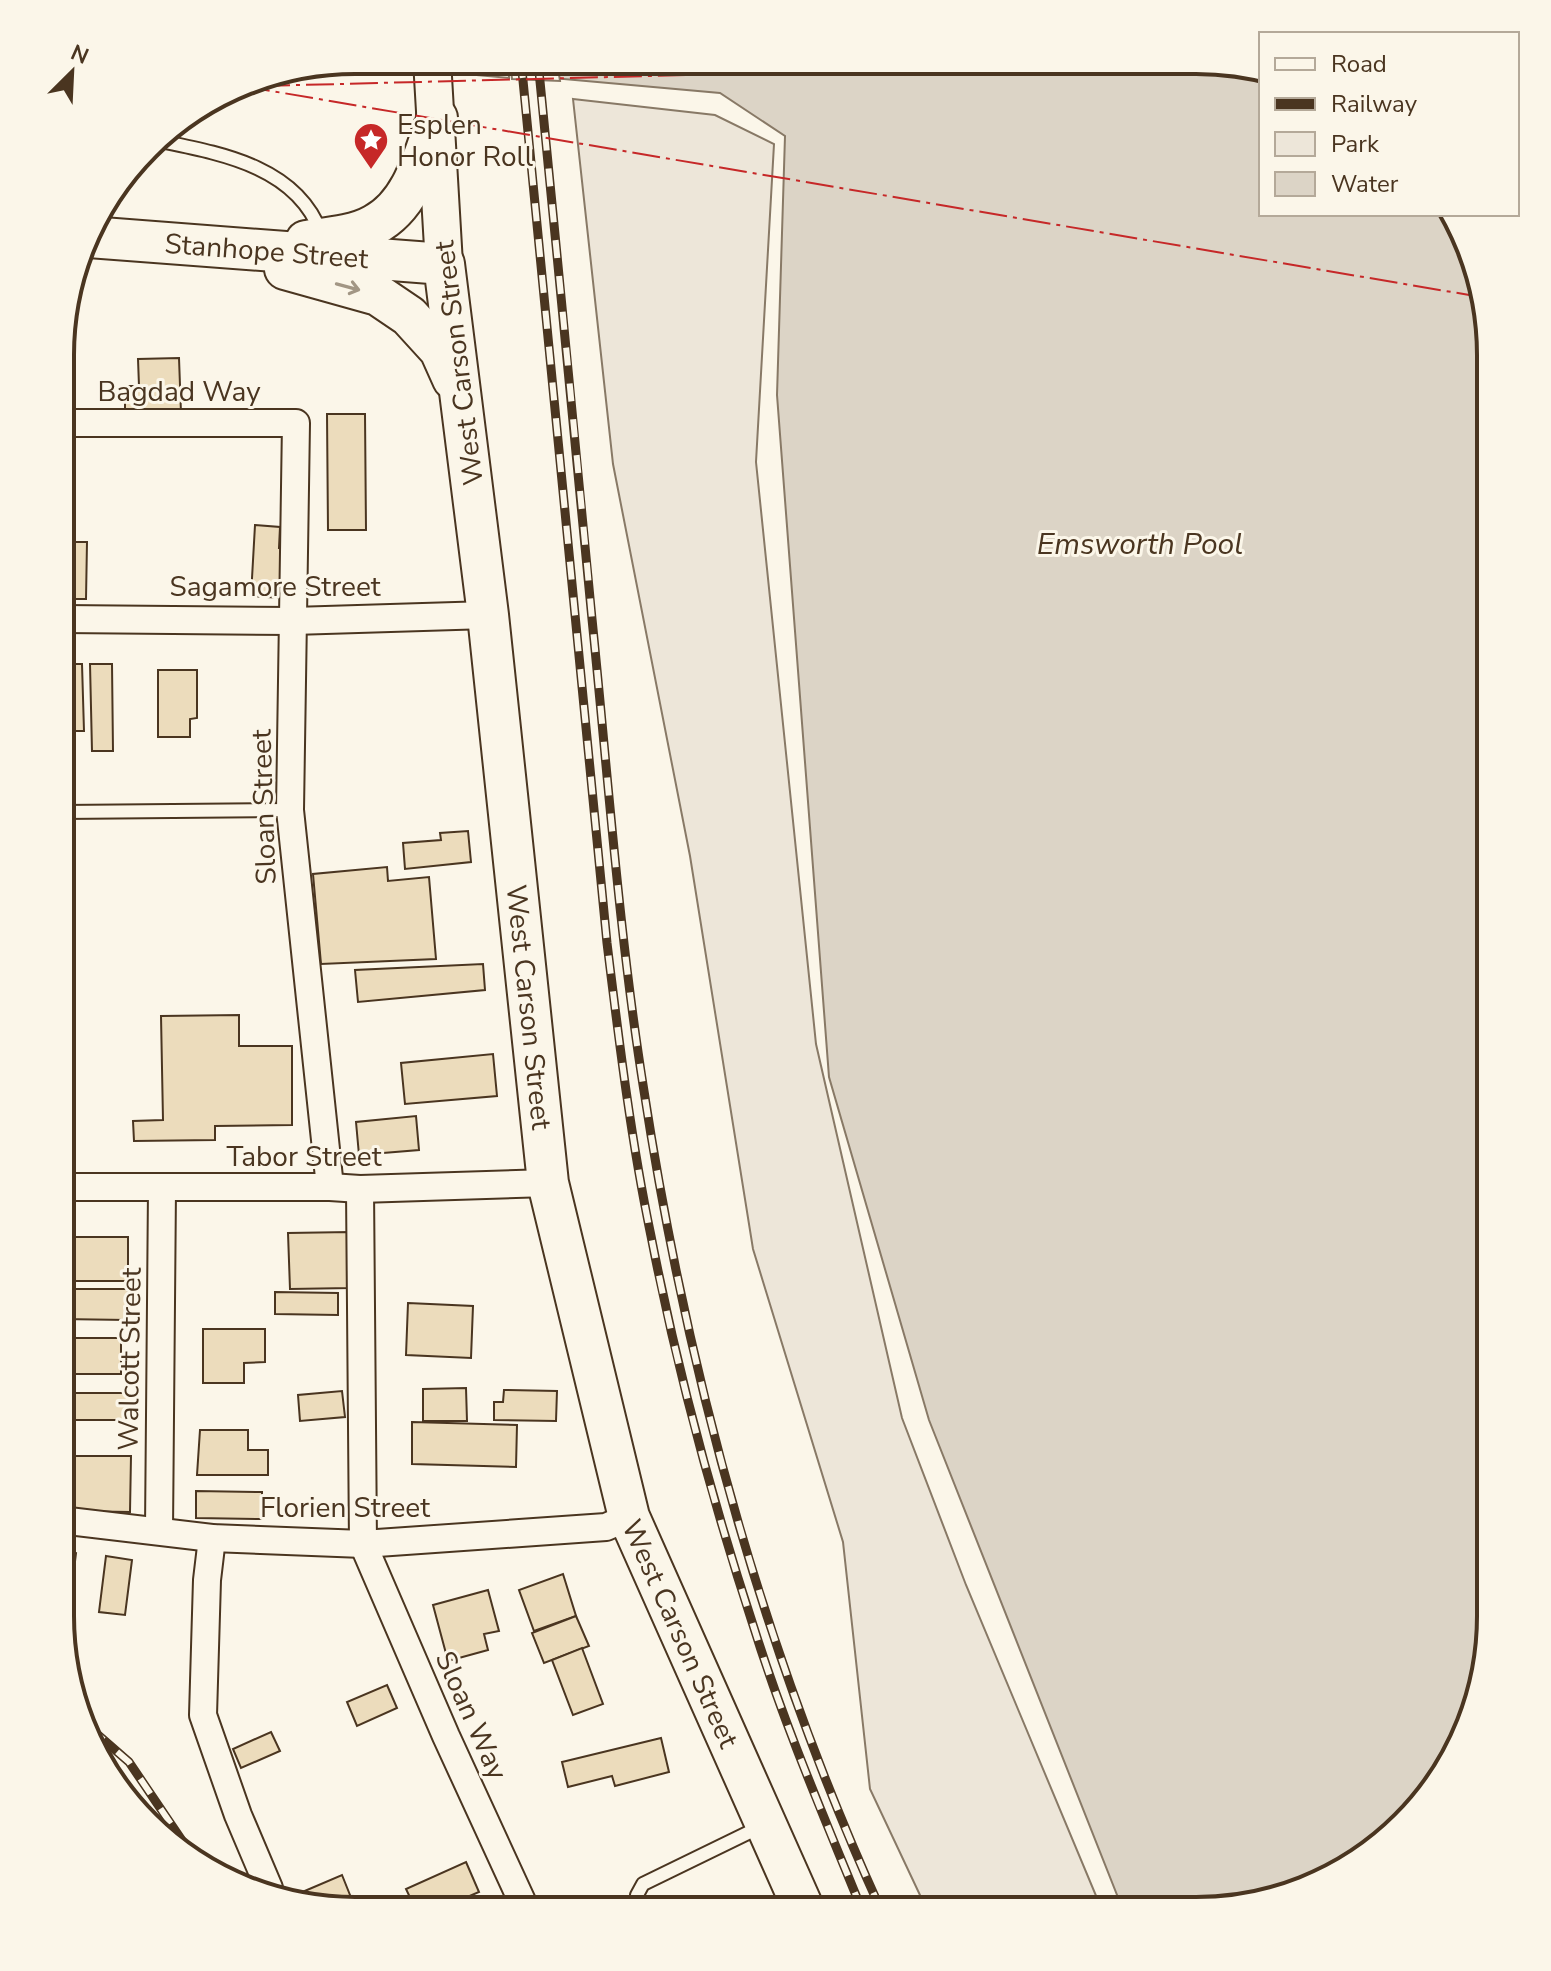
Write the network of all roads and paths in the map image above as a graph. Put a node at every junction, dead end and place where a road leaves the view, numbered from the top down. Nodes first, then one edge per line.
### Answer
1 (433, 75) edge
2 (436, 113) junction
3 (171, 143) edge
4 (99, 238) edge
5 (323, 239) junction
6 (235, 248) junction
7 (444, 264) junction
8 (461, 397) junction
9 (74, 423) edge
10 (296, 423) joint
11 (488, 615) junction
12 (74, 619) edge
13 (293, 621) junction
14 (290, 810) junction
15 (74, 812) edge
16 (548, 1183) junction
17 (74, 1187) edge
18 (330, 1187) junction
19 (162, 1189) junction
20 (360, 1189) junction
21 (629, 1517) junction
22 (74, 1521) edge
23 (159, 1530) junction
24 (212, 1538) junction
25 (363, 1544) junction
26 (766, 1825) junction
27 (267, 1883) edge
28 (798, 1896) edge
29 (520, 1897) edge
30 (637, 1897) edge

1 - 2 street, West Carson Street
2 - 5 main road
2 - 7 street, West Carson Street
3 - 5 lane
4 - 6 main road, Stanhope Street
5 - 6 main road
6 - 7 main road, Stanhope Street
6 -> 8 main road
7 - 8 main road, West Carson Street
8 - 11 main road, West Carson Street
9 - 10 street, Bagdad Way
10 - 13 street, Sloan Street
11 - 13 street, Sagamore Street
11 - 16 main road, West Carson Street
12 - 13 street, Sagamore Street
13 - 14 street, Sloan Street
14 - 15 lane
14 - 18 street, Sloan Street
16 - 20 street, Tabor Street
16 - 21 main road, West Carson Street
17 - 19 street, Tabor Street
18 - 19 street, Tabor Street
18 - 20 street, Tabor Street
19 - 23 street, Walcott Street
20 - 25 street
21 - 25 street, Florien Street
21 - 26 main road, West Carson Street
22 - 23 street, Florien Street
23 - 24 street, Florien Street
24 - 25 street, Florien Street
24 - 27 street
25 - 29 street, Sloan Way
26 - 28 main road, West Carson Street
26 - 30 lane

